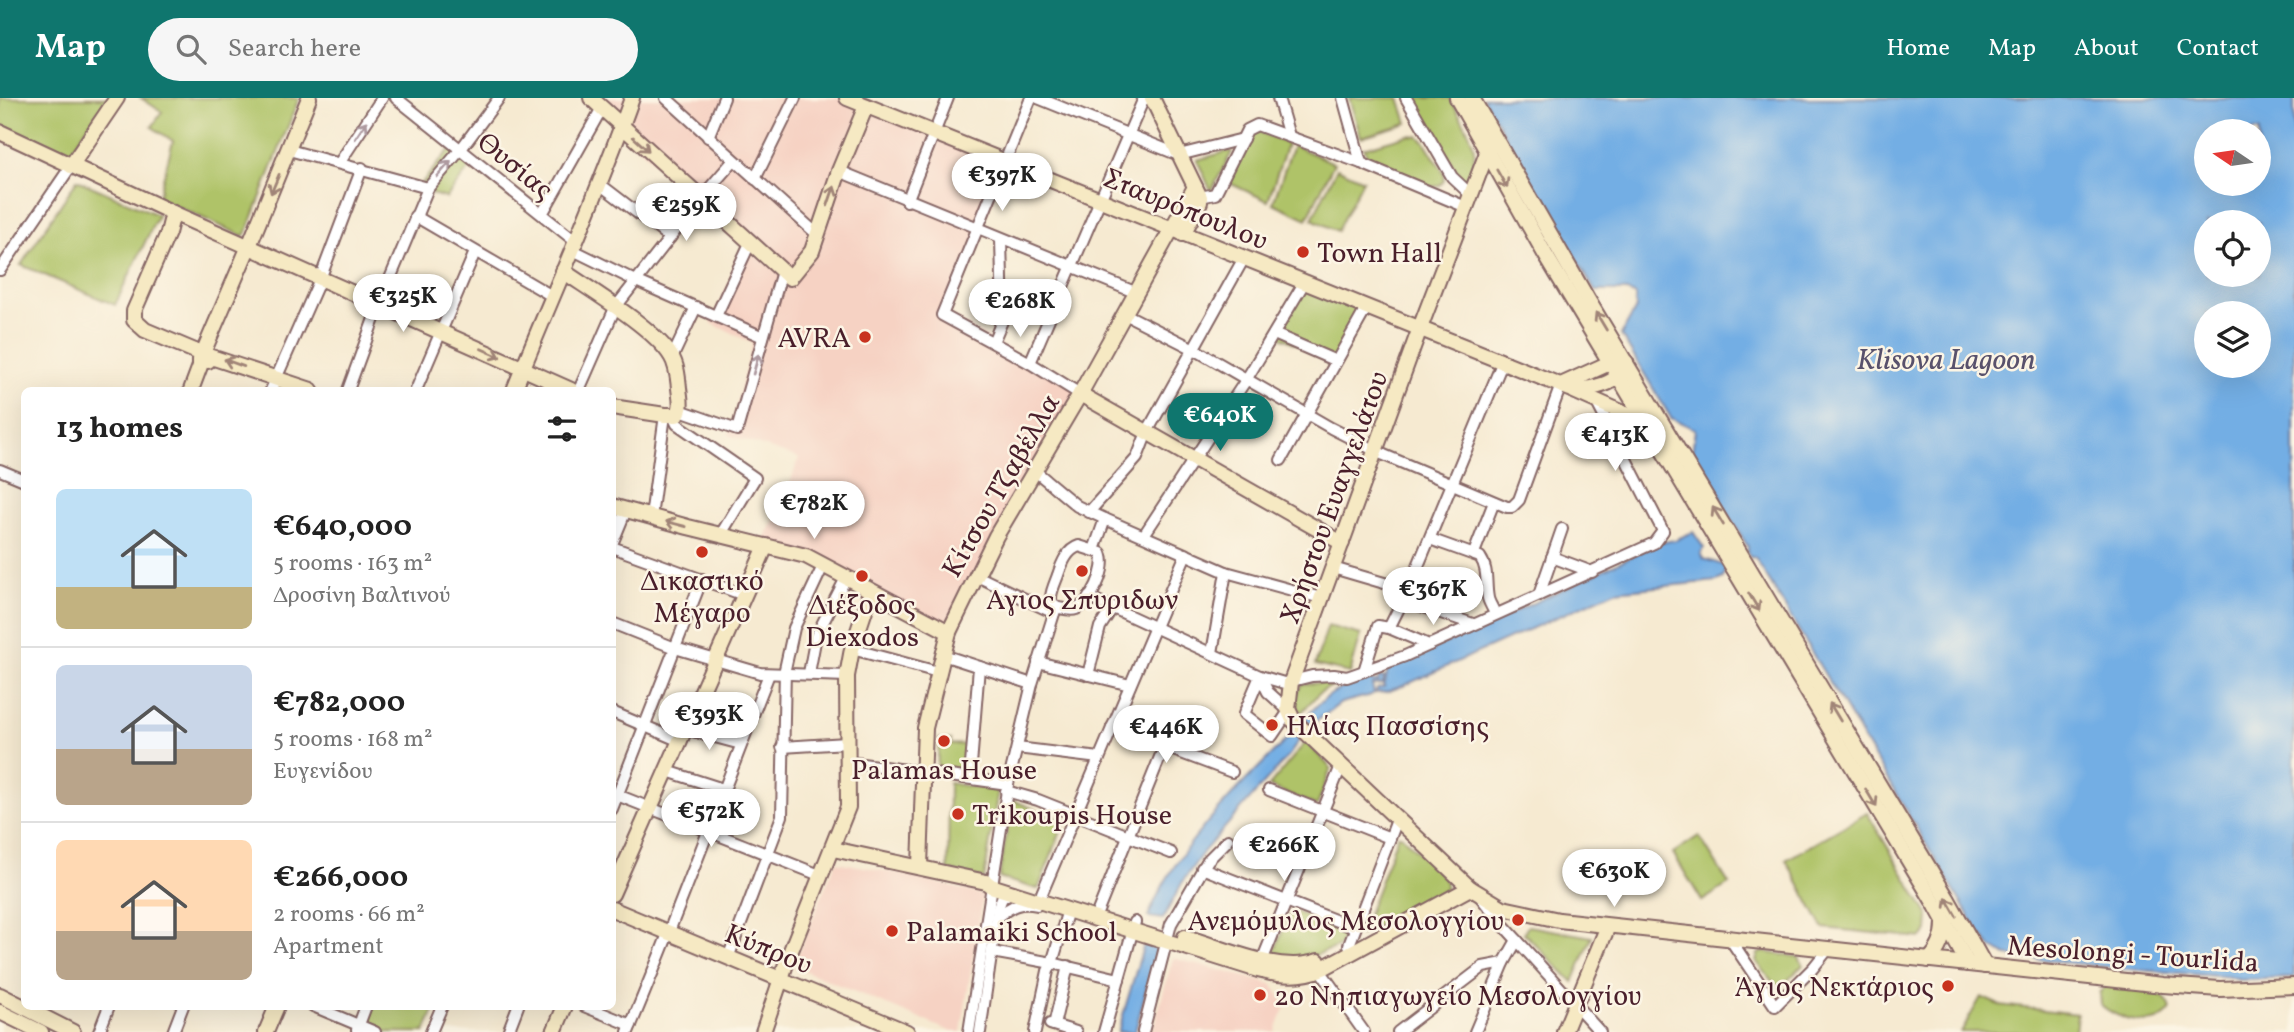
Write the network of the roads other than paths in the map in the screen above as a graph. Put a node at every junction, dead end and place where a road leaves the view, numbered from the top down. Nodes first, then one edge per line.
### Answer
1 (117, 98) edge
2 (309, 98) edge
3 (382, 98) edge
4 (396, 98) edge
5 (499, 98) edge
6 (591, 98) edge
7 (632, 98) edge
8 (666, 98) edge
9 (724, 98) edge
10 (795, 98) edge
11 (847, 98) edge
12 (948, 98) edge
13 (1031, 98) edge
14 (1038, 98) edge
15 (1144, 98) edge
16 (1152, 98) edge
17 (1278, 98) edge
18 (1343, 98) edge
19 (1406, 98) edge
20 (1457, 98) edge
21 (1472, 98) edge
22 (868, 102) edge
23 (602, 108) junction
24 (622, 127) junction
25 (0, 132) edge
26 (934, 134) junction
27 (1130, 135) junction
28 (708, 136) junction
29 (1289, 136) junction
30 (1493, 137) junction
31 (1243, 139) junction
32 (461, 149) junction
33 (289, 150) junction
34 (1487, 152) junction
35 (1179, 155) junction
36 (734, 160) junction
37 (340, 162) junction
38 (1004, 163) junction
39 (1361, 163) junction
40 (71, 166) junction
41 (362, 168) junction
42 (839, 172) junction
43 (755, 179) junction
44 (601, 185) junction
45 (428, 188) junction
46 (1198, 192) junction
47 (701, 198) junction
48 (1468, 200) junction
49 (908, 201) junction
50 (1102, 201) junction
51 (173, 213) junction
52 (542, 214) junction
53 (415, 216) junction
54 (978, 230) junction
55 (1178, 232) junction
56 (818, 235) junction
57 (670, 238) junction
58 (1001, 239) junction
59 (751, 240) junction
60 (249, 246) junction
61 (574, 246) junction
62 (475, 252) junction
63 (1244, 258) junction
64 (1073, 268) junction
65 (0, 270) edge
66 (563, 271) junction
67 (786, 274) junction
68 (320, 279) junction
69 (636, 281) junction
70 (1304, 283) junction
71 (1137, 293) junction
72 (552, 296) junction
73 (379, 305) junction
74 (696, 307) junction
75 (1367, 307) junction
76 (615, 308) junction
77 (1125, 314) junction
78 (716, 316) junction
79 (1420, 328) junction
80 (441, 331) junction
81 (1274, 334) junction
82 (763, 337) junction
83 (993, 342) junction
84 (1194, 349) junction
85 (201, 357) junction
86 (673, 358) junction
87 (1336, 361) junction
88 (1503, 361) junction
89 (1611, 362) junction
90 (1030, 363) junction
91 (523, 367) junction
92 (1622, 369) junction
93 (1246, 380) junction
94 (274, 385) edge
95 (192, 387) edge
96 (201, 387) edge
97 (349, 387) edge
98 (417, 387) edge
99 (515, 387) edge
100 (565, 387) edge
101 (580, 387) edge
102 (1565, 387) junction
103 (1080, 394) junction
104 (1596, 401) junction
105 (616, 407) edge
106 (673, 414) junction
107 (1306, 414) junction
108 (1648, 424) junction
109 (1147, 432) junction
110 (1376, 451) junction
111 (1194, 459) junction
112 (1281, 460) dead end
113 (0, 470) edge
114 (1034, 470) junction
115 (21, 479) edge
116 (1453, 485) junction
117 (1494, 502) junction
118 (619, 508) edge
119 (1089, 512) junction
120 (651, 517) junction
121 (1105, 519) junction
122 (1562, 529) dead end
123 (720, 534) junction
124 (1144, 535) junction
125 (1430, 539) junction
126 (1342, 543) junction
127 (766, 546) junction
128 (616, 547) edge
129 (1094, 550) junction
130 (1474, 553) junction
131 (1186, 554) junction
132 (1552, 557) junction
133 (823, 566) junction
134 (1333, 568) junction
135 (1226, 572) junction
136 (1592, 572) junction
137 (975, 575) junction
138 (846, 578) junction
139 (702, 579) junction
140 (871, 592) junction
141 (744, 595) junction
142 (1406, 595) junction
143 (1539, 595) junction
144 (1089, 597) junction
145 (1321, 598) junction
146 (1113, 607) junction
147 (1055, 610) junction
148 (1495, 614) junction
149 (1474, 624) junction
150 (616, 625) edge
151 (1155, 626) junction
152 (1389, 628) junction
153 (949, 632) junction
154 (1429, 645) junction
155 (675, 648) junction
156 (852, 649) junction
157 (1213, 653) junction
158 (943, 655) junction
159 (715, 662) junction
160 (1038, 662) junction
161 (979, 667) junction
162 (1364, 671) junction
163 (938, 672) junction
164 (809, 673) junction
165 (769, 674) junction
166 (784, 674) junction
167 (1088, 675) junction
168 (847, 676) junction
169 (1260, 676) junction
170 (1291, 682) junction
171 (1032, 684) junction
172 (1130, 685) junction
173 (616, 714) edge
174 (1291, 715) junction
175 (645, 726) junction
176 (1112, 727) junction
177 (683, 735) junction
178 (847, 743) junction
179 (741, 744) junction
180 (782, 747) junction
181 (1164, 747) junction
182 (1017, 748) junction
183 (1099, 758) junction
184 (848, 762) junction
185 (1341, 766) junction
186 (667, 771) junction
187 (923, 771) junction
188 (1232, 772) dead end
189 (970, 777) junction
190 (1007, 787) junction
191 (723, 789) junction
192 (1269, 790) dead end
193 (616, 792) edge
194 (616, 794) edge
195 (649, 808) junction
196 (1322, 811) junction
197 (1075, 815) junction
198 (1397, 820) junction
199 (706, 831) junction
200 (1128, 837) junction
201 (1390, 838) junction
202 (1228, 840) dead end
203 (833, 849) junction
204 (1171, 853) dead end
205 (767, 854) junction
206 (920, 866) junction
207 (1202, 868) junction
208 (822, 876) junction
209 (989, 883) junction
210 (616, 885) edge
211 (1471, 888) junction
212 (1011, 892) junction
213 (1042, 893) junction
214 (1286, 901) junction
215 (616, 911) edge
216 (1098, 911) junction
217 (1068, 913) junction
218 (998, 916) junction
219 (1944, 921) junction
220 (1608, 926) junction
221 (1134, 927) junction
222 (1355, 928) junction
223 (669, 934) junction
224 (1168, 936) junction
225 (1730, 939) junction
226 (1517, 940) junction
227 (1349, 946) junction
228 (1829, 948) junction
229 (992, 952) junction
230 (728, 958) junction
231 (1929, 960) junction
232 (1262, 961) junction
233 (1052, 962) junction
234 (1504, 963) junction
235 (1968, 964) junction
236 (1317, 966) junction
237 (1985, 966) junction
238 (1068, 967) junction
239 (781, 979) junction
240 (1119, 979) junction
241 (2294, 986) edge
242 (0, 995) edge
243 (1576, 1005) junction
244 (21, 1006) edge
245 (30, 1010) edge
246 (107, 1010) edge
247 (181, 1010) edge
248 (275, 1010) edge
249 (321, 1010) edge
250 (364, 1010) edge
251 (440, 1010) edge
252 (516, 1010) edge
253 (563, 1010) edge
254 (592, 1010) edge
255 (0, 1012) edge
256 (1054, 1025) junction
257 (1036, 1026) edge
258 (357, 1029) edge
259 (630, 1029) edge
260 (41, 1032) edge
261 (73, 1032) edge
262 (99, 1032) edge
263 (173, 1032) edge
264 (266, 1032) edge
265 (375, 1032) edge
266 (431, 1032) edge
267 (508, 1032) edge
268 (554, 1032) edge
269 (763, 1032) edge
270 (906, 1032) edge
271 (969, 1032) edge
272 (981, 1032) edge
273 (1076, 1032) edge
274 (1104, 1032) edge
275 (1143, 1032) edge
276 (1364, 1032) edge
277 (1398, 1032) edge
278 (1475, 1032) edge
279 (1564, 1032) edge
280 (1600, 1032) edge

1 - 40 street
2 - 33 street
37 -> 3 street
4 - 32 street, Θυσίας
5 - 32 street
6 - 23 street
7 - 24 street
8 - 28 street
9 - 28 street
10 - 43 street
11 - 22 street, Σταυρόπουλου
12 - 26 street
13 - 38 street
14 - 27 street
15 - 27 street
16 - 35 street
17 - 29 street
18 - 39 street
19 - 48 street
20 - 34 street
21 - 30 street
22 - 26 street, Σταυρόπουλου
22 - 42 street
23 - 24 street
23 - 52 street
24 - 44 street
24 -> 47 street
25 - 40 street
26 - 38 street, Σταυρόπουλου
26 - 49 street
27 - 35 street
27 - 50 street
28 - 36 street
29 - 31 street
29 - 39 street
30 - 34 street, Χρήστου Ευαγγελάτου
92 -> 30 street
31 - 35 street
31 - 46 street
45 -> 32 street
32 - 52 street, Θυσίας
33 - 37 street
33 -> 60 street
34 - 48 street, Χρήστου Ευαγγελάτου
34 -> 89 street
35 - 46 street
36 - 43 street
36 - 47 street
37 - 41 street
38 - 50 street, Σταυρόπουλου
38 - 54 street
39 - 48 street
40 - 51 street
40 - 65 street
41 - 45 street
41 - 68 street
42 - 49 street
56 -> 42 street
43 - 56 street
44 - 57 street
44 - 61 street
45 - 53 street
46 - 55 street, Κίτσου Τζαβέλλα
47 - 57 street
47 - 59 street
48 - 79 street, Χρήστου Ευαγγελάτου
49 - 54 street
50 - 55 street, Σταυρόπουλου
50 - 64 street
51 - 60 street
51 - 85 street
52 - 61 street, Θυσίας
53 - 62 street
53 - 73 street
54 - 58 street
54 - 83 street
55 - 63 street, Σταυρόπουλου
55 - 71 street, Κίτσου Τζαβέλλα
56 - 67 street
57 - 69 street
58 - 64 street
58 - 83 street
59 - 67 street
59 - 78 street
60 - 68 street
60 - 85 street
61 - 66 street
61 - 69 street, Θυσίας
62 - 72 street
62 - 80 street
63 - 70 street, Σταυρόπουλου
63 - 84 street
64 - 71 street
64 - 90 street
66 - 72 street
66 - 76 street
67 - 82 street
68 - 73 street
68 - 94 street
69 - 74 street, Θυσίας
69 - 76 street
70 - 75 street, Σταυρόπουλου
70 - 81 street
71 - 77 street, Κίτσου Τζαβέλλα
72 - 91 street
73 - 80 street
73 - 97 street
74 - 78 street, Θυσίας
74 - 86 street
75 - 79 street, Σταυρόπουλου
75 - 87 street
76 - 86 street
76 - 101 street
77 - 84 street
77 - 103 street, Κίτσου Τζαβέλλα
78 - 82 street, Θυσίας
79 - 88 street, Σταυρόπουλου
79 - 110 street, Χρήστου Ευαγγελάτου
80 -> 91 street
80 - 98 street
81 - 87 street
81 - 93 street
106 -> 82 street
83 - 90 street
84 - 93 street
84 - 109 street
94 -> 85 street
85 - 95 street
85 - 96 street
86 - 106 street
87 - 107 street
88 - 102 street, Σταυρόπουλου
88 - 116 street
89 - 92 street
89 - 102 street
90 - 103 street
91 - 99 street
91 - 100 street
92 - 102 street
92 - 108 street
237 -> 92 street
93 - 107 street
93 - 111 street
102 - 104 street, Σταυρόπουλου
102 - 117 street
103 - 109 street
103 - 114 street, Κίτσου Τζαβέλλα
104 - 108 street, Σταυρόπουλου
104 - 136 street
105 - 106 street
106 - 120 street
106 - 123 street
107 - 110 street
107 - 112 street
108 -> 219 street
109 - 111 street
109 - 119 street
110 - 116 street
110 - 126 street, Χρήστου Ευαγγελάτου
111 - 124 street
111 - 126 street
113 - 115 street
114 - 119 street
114 - 137 street, Κίτσου Τζαβέλλα
116 - 117 street
116 - 125 street
117 - 130 street
118 - 120 street
119 - 121 street
123 -> 120 street
121 - 124 street
121 - 129 street
122 - 132 street
123 - 127 street
124 - 131 street
125 - 130 street
125 - 142 street
126 - 134 street, Χρήστου Ευαγγελάτου
127 - 133 street
127 - 141 street
128 - 139 street
129 - 144 street
129 - 147 street
130 - 148 street
131 - 135 street
131 - 151 street
132 - 136 street
132 - 143 street
133 - 138 street
133 - 166 street
134 - 142 street
134 - 145 street, Χρήστου Ευαγγελάτου
135 - 145 street
135 - 157 street
136 - 143 street
137 - 147 street
137 - 153 street, Κίτσου Τζαβέλλα
138 - 140 street
138 - 164 street
139 - 141 street
139 - 155 street
140 - 153 street
140 - 156 street
141 - 159 street
142 - 149 street
142 - 152 street
143 - 148 street
144 - 146 street
144 - 147 street
145 - 170 street, Χρήστου Ευαγγελάτου
146 - 151 street
146 - 167 street
147 - 160 street
148 - 149 street
149 - 154 street
150 - 155 street
151 - 157 street
151 - 172 street
152 - 154 street
152 - 162 street
153 - 158 street, Κίτσου Τζαβέλλα
154 - 162 street
155 - 159 street
155 - 175 street
156 - 163 street
156 - 168 street
157 - 169 street
158 - 161 street
158 - 163 street, Κίτσου Τζαβέλλα
159 - 165 street
159 - 177 street
160 - 167 street
160 - 171 street
161 - 171 street
161 - 189 street
162 - 170 street
163 - 187 street, Κίτσου Τζαβέλλα
164 - 166 street
164 - 168 street
165 - 166 street
165 - 179 street
166 - 180 street
167 - 172 street
168 - 178 street
169 - 170 street
169 - 174 street
169 - 174 street
170 - 174 street, Χρήστου Ευαγγελάτου
171 - 182 street
172 - 176 street
173 - 175 street
174 - 185 street, Mesolongi - Tourlida
175 - 177 street
175 - 193 street
176 - 181 street
176 - 183 street
177 - 179 street
177 - 186 street
178 - 180 street
178 - 184 street
179 - 191 street
180 - 205 street
181 - 188 street
181 - 200 street
182 - 183 street
182 - 190 street
183 - 197 street
184 - 187 street
184 - 203 street
185 - 196 street
185 - 198 street, Mesolongi - Tourlida
186 - 191 street
186 - 195 street
187 - 189 street
187 - 206 street, Κίτσου Τζαβέλλα
189 - 190 street
190 - 197 street
190 - 209 street
191 - 199 street
192 - 196 street
194 - 195 street
195 - 199 street
195 - 210 street
196 - 201 street
196 - 214 street
197 - 200 street
197 - 213 street
198 - 201 street
198 - 211 street, Mesolongi - Tourlida
199 - 205 street
199 - 223 street
200 - 204 street
200 - 216 street
201 - 222 street
202 - 207 street
203 - 206 street
203 - 208 street
205 - 208 street
205 - 230 street
206 - 209 street
207 - 214 street
207 - 224 street
208 - 239 street
209 - 212 street
209 - 213 street
209 - 271 street
211 - 220 street, Mesolongi - Tourlida
211 - 226 street
211 - 227 street
211 - 236 street
212 - 217 street
212 - 218 street
213 - 216 street
214 - 222 street
214 - 232 street
215 - 223 street, Κύπρου
216 - 221 street
217 - 218 street
217 - 221 street
217 - 233 street
218 - 229 street
219 - 231 street
219 - 235 street
220 - 225 street, Mesolongi - Tourlida
220 - 243 street
221 - 224 street
221 - 240 street
222 - 227 street
223 - 230 street, Κύπρου
223 - 259 street
224 - 232 street
224 - 236 street
224 - 275 street
225 - 228 street, Mesolongi - Tourlida
225 - 228 street
226 - 234 street
226 - 243 street
227 - 236 street
228 - 231 street, Mesolongi - Tourlida
229 - 233 street
229 - 272 street
230 - 239 street, Κύπρου
231 - 235 street, Mesolongi - Tourlida
232 - 236 street
233 - 238 street
233 - 257 street
234 - 277 street
234 - 278 street
235 - 237 street, Mesolongi - Tourlida
236 - 276 street
237 - 241 street, Mesolongi - Tourlida
238 - 240 street
238 - 256 street
239 - 269 street
239 - 270 street, Κύπρου
240 - 274 street
242 - 244 street
243 - 279 street
243 - 280 street
245 - 261 street
246 - 262 street
247 - 263 street
248 - 264 street
249 - 258 street
250 - 258 street
251 - 266 street
252 - 267 street
253 - 268 street
254 - 259 street
255 - 260 street
256 - 257 street
256 - 273 street
258 - 265 street

